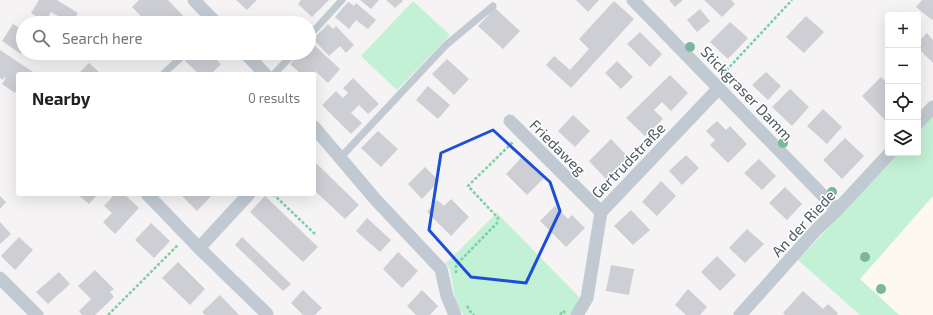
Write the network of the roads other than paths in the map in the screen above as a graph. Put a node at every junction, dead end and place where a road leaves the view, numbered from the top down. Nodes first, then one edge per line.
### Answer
1 (342, 0) edge
2 (633, 0) edge
3 (196, 1) edge
4 (493, 6) dead end
5 (210, 16) edge
6 (316, 28) edge
7 (178, 60) edge
8 (252, 60) edge
9 (287, 60) edge
10 (165, 72) edge
11 (263, 72) edge
12 (276, 72) edge
13 (717, 85) junction
14 (933, 107) edge
15 (921, 120) edge
16 (510, 121) dead end
17 (316, 129) edge
18 (887, 156) edge
19 (340, 158) junction
20 (149, 196) edge
21 (247, 196) edge
22 (837, 210) junction
23 (601, 212) junction
24 (199, 248) junction
25 (0, 278) edge
26 (267, 314) dead end
27 (37, 315) edge
28 (455, 315) edge
29 (577, 315) edge
30 (740, 315) edge

1 - 6 lane
2 - 13 street, Stickgraser Damm
3 - 5 street
4 - 19 lane
7 - 10 lane
8 - 11 street
9 - 12 lane
13 - 22 street, Stickgraser Damm
13 - 23 street, Gertrudstraße
14 - 15 street
16 - 23 street, Friedaweg
17 - 19 street
18 - 22 street, An der Riede
19 - 28 street
20 - 24 street
21 - 24 street
22 - 30 street, An der Riede
23 - 29 street, Gertrudstraße
24 - 26 street
25 - 27 street

